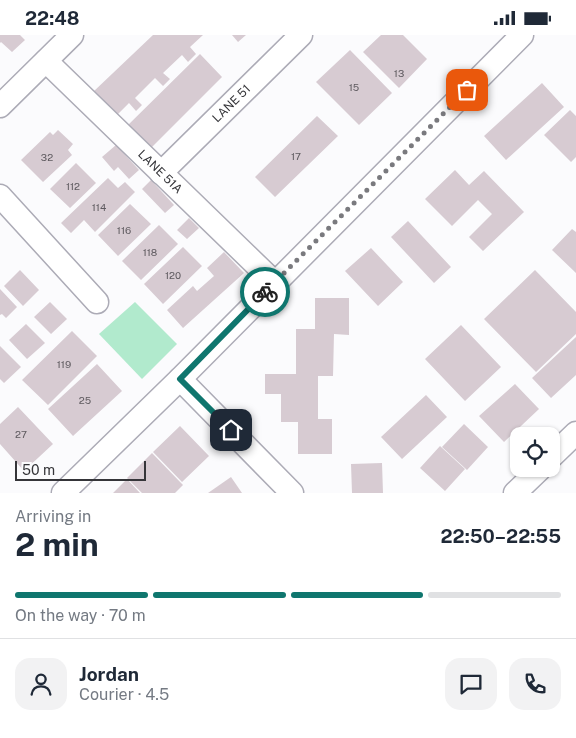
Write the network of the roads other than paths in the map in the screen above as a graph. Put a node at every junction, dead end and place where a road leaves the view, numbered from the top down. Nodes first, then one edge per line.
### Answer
1 (72, 35) edge
2 (301, 35) edge
3 (522, 35) edge
4 (46, 61) junction
5 (0, 106) edge
6 (161, 173) junction
7 (0, 195) edge
8 (275, 283) junction
9 (97, 302) dead end
10 (180, 379) junction
11 (576, 433) edge
12 (560, 448) edge
13 (532, 477) edge
14 (63, 493) edge
15 (292, 493) edge
16 (515, 493) edge

1 - 4 street
2 - 6 street, LANE 51
3 - 8 street
4 - 5 street
4 - 6 street, LANE 51A
6 - 8 street, LANE 51A
7 - 9 street
8 - 10 street
10 - 14 street
10 - 15 street
11 - 12 street
13 - 16 street

